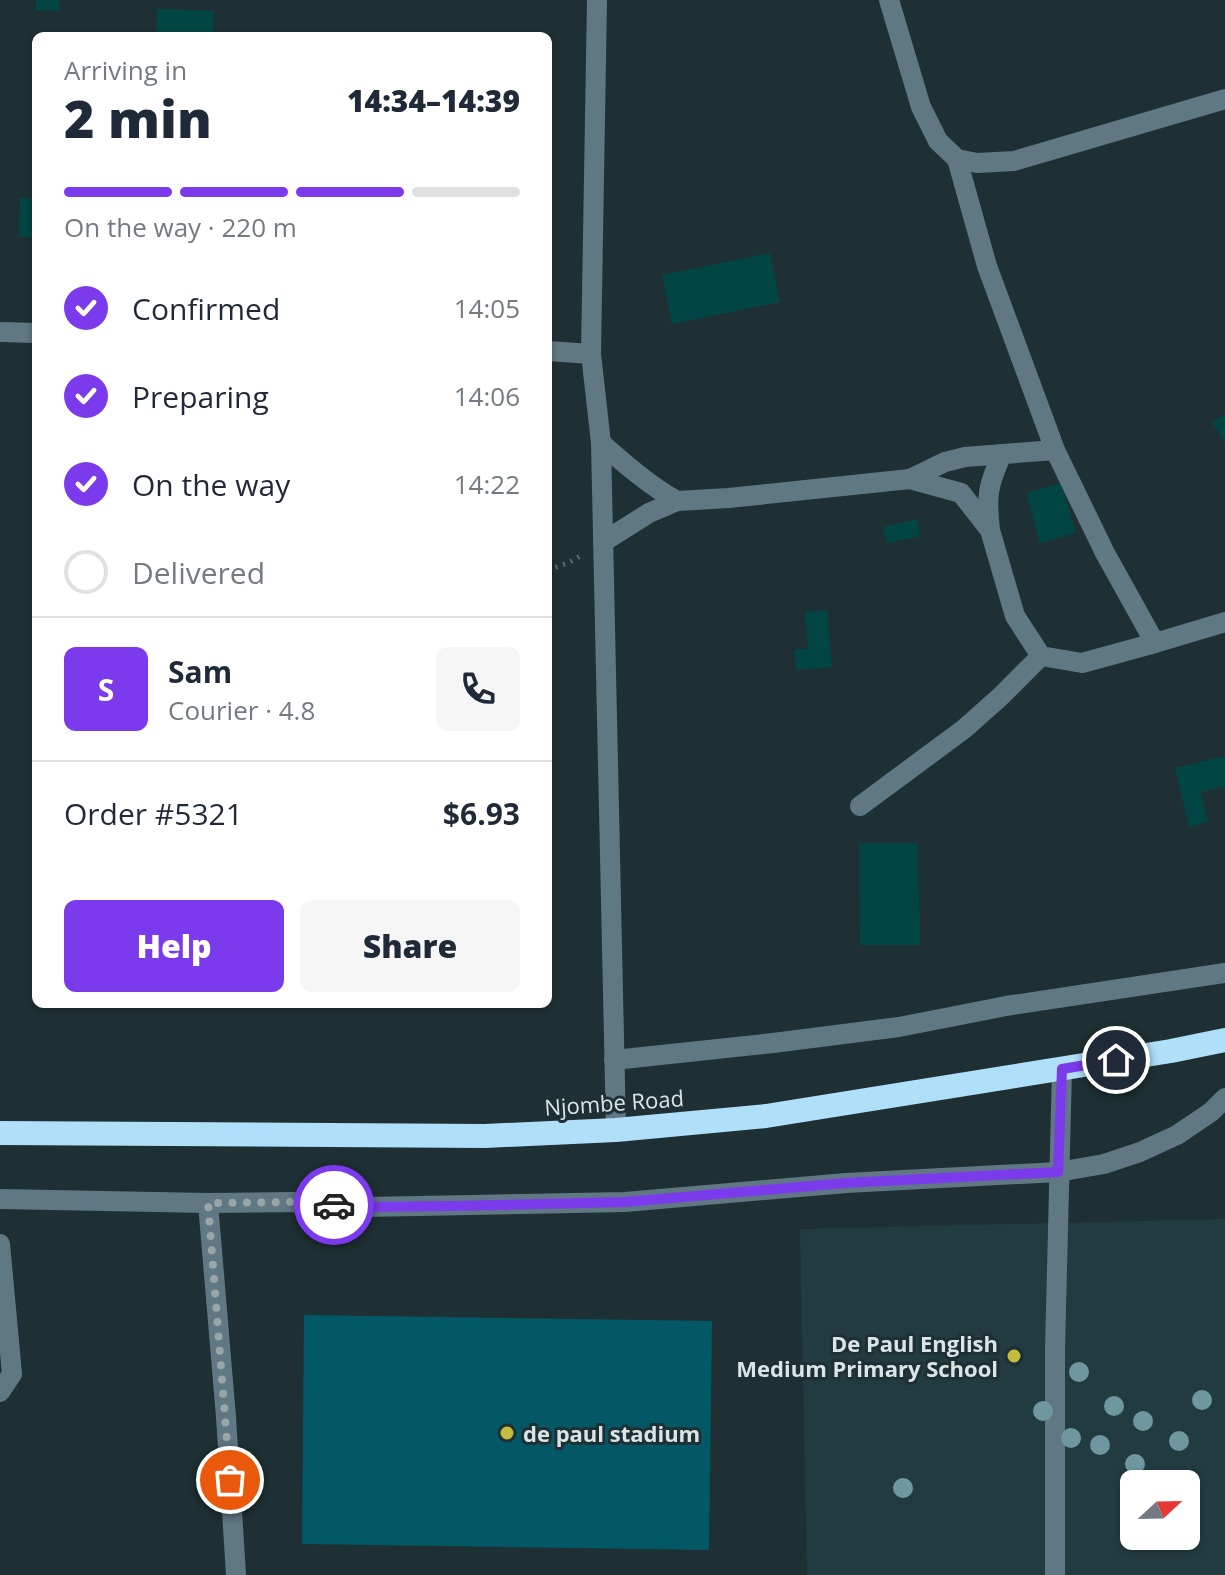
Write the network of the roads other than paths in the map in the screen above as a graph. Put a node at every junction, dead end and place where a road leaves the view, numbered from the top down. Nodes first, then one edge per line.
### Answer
1 (597, 0) edge
2 (889, 0) edge
3 (1225, 99) edge
4 (957, 159) junction
5 (0, 332) edge
6 (32, 333) edge
7 (552, 351) edge
8 (591, 354) junction
9 (601, 443) junction
10 (1055, 450) junction
11 (1002, 454) junction
12 (910, 479) junction
13 (677, 501) junction
14 (990, 530) junction
15 (603, 542) junction
16 (1225, 622) edge
17 (1155, 643) junction
18 (1041, 656) junction
19 (860, 806) dead end
20 (1225, 973) edge
21 (1225, 1040) edge
22 (614, 1060) junction
23 (1062, 1069) junction
24 (1225, 1098) edge
25 (616, 1130) junction
26 (0, 1133) edge
27 (1058, 1172) junction
28 (0, 1199) edge
29 (208, 1203) junction
30 (0, 1244) edge
31 (0, 1392) edge
32 (236, 1575) edge
33 (1055, 1575) edge

1 - 8 street
2 - 4 street
3 - 4 street
4 - 10 street
5 - 6 street
7 - 8 street
8 - 9 street
9 - 13 street
9 - 15 street
10 - 11 street
10 - 17 street
11 - 12 street
11 - 14 street
12 - 13 street
12 - 14 street
13 - 15 street
14 - 18 street
15 - 22 street
16 - 17 street
17 - 18 street
18 - 19 street
20 - 22 street
21 - 23 highway, Njombe Road
22 - 25 street
23 - 25 highway, Njombe Road
23 - 27 street
24 - 27 street
25 - 26 highway, Njombe Road
27 - 29 street
27 - 33 street
28 - 29 street
29 - 32 street
30 - 31 street

